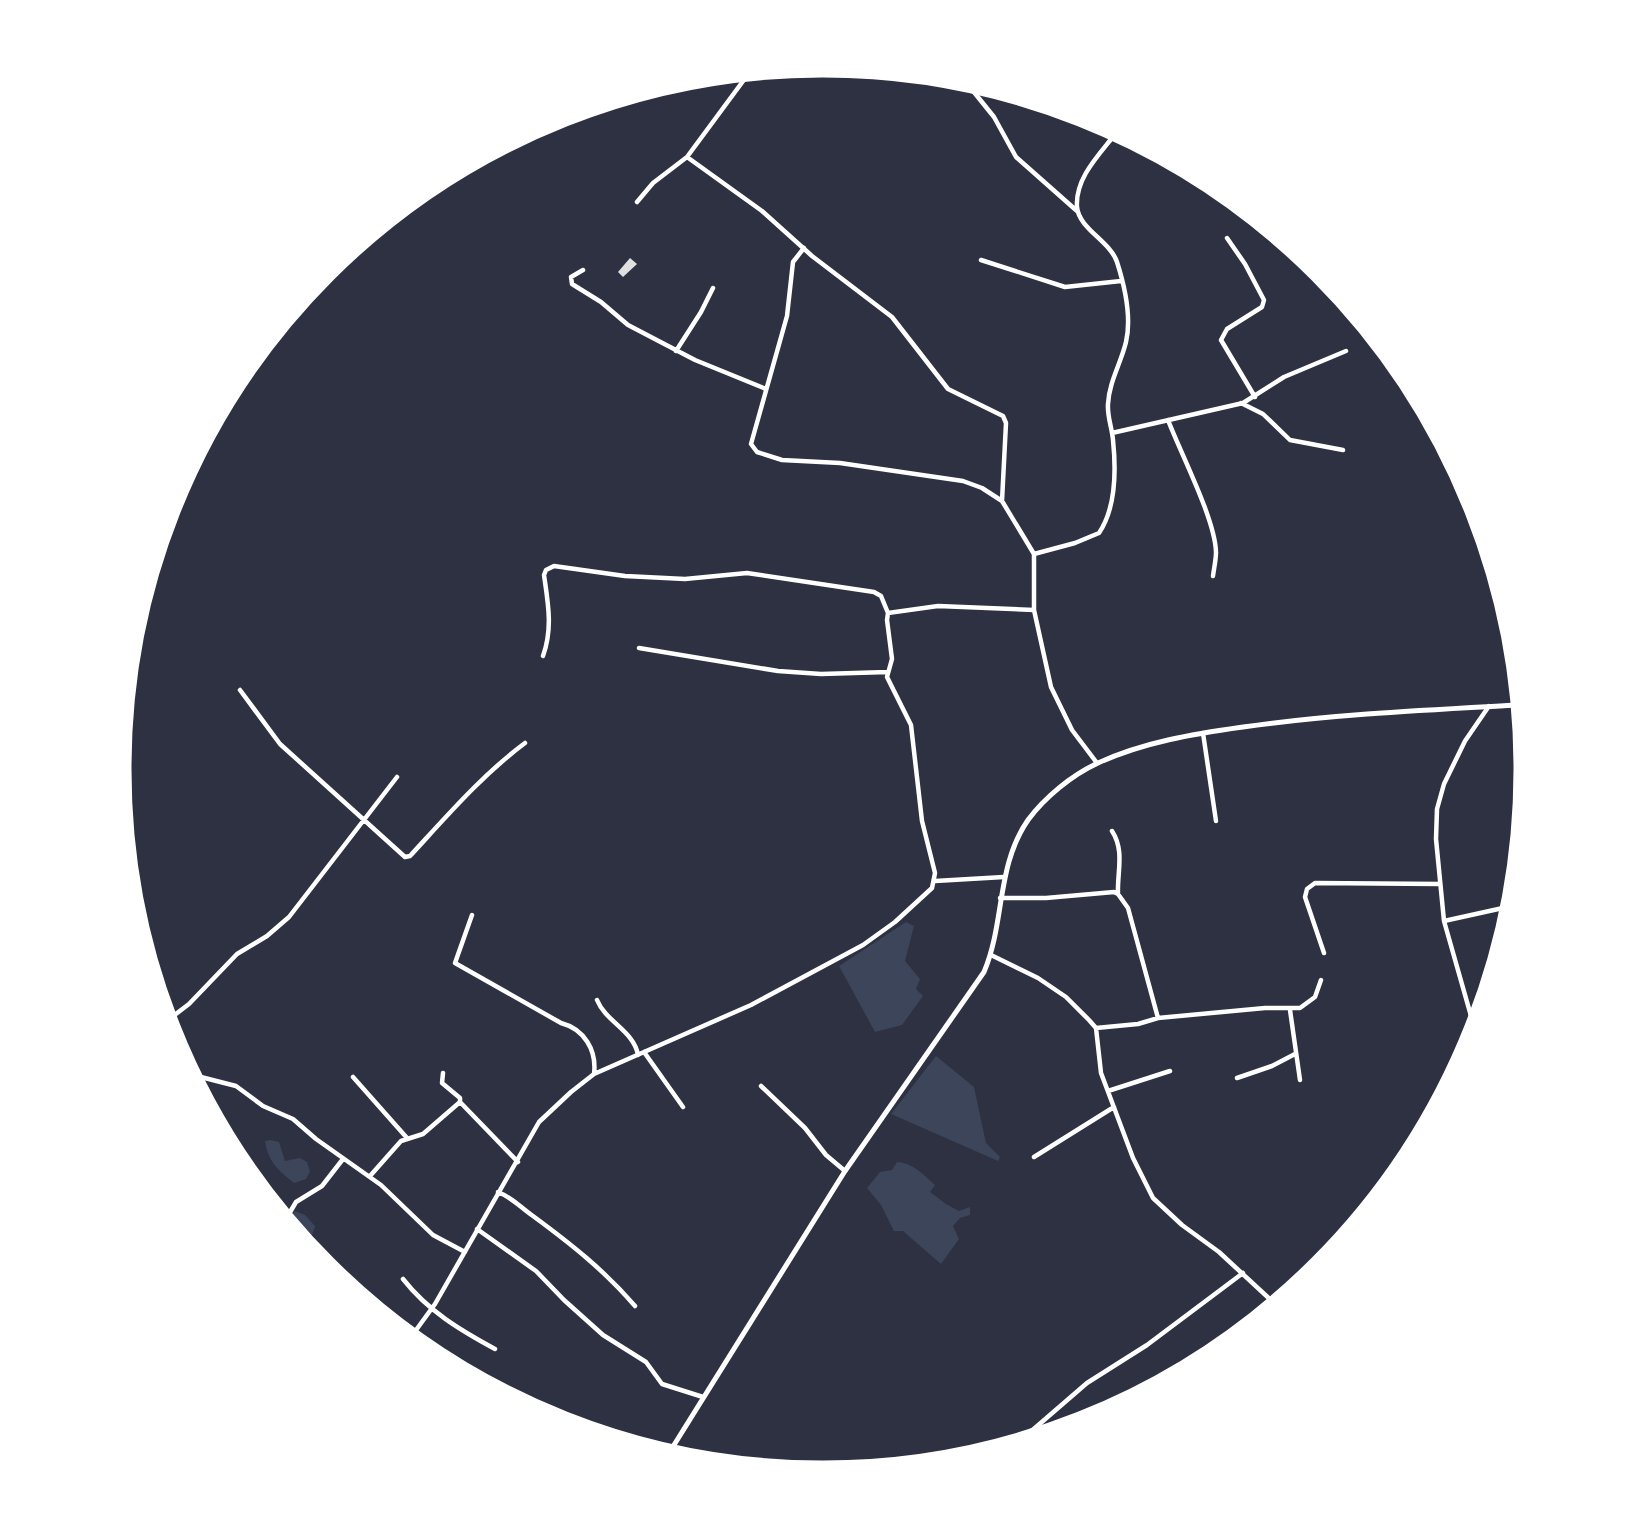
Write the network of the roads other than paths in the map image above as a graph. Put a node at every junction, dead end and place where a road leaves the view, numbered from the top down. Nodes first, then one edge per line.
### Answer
1 (743, 81) edge
2 (975, 94) edge
3 (1111, 140) edge
4 (687, 158) junction
5 (637, 202) dead end
6 (1077, 211) junction
7 (1227, 238) dead end
8 (804, 248) junction
9 (981, 260) dead end
10 (583, 270) dead end
11 (1121, 281) junction
12 (713, 288) dead end
13 (676, 351) junction
14 (1346, 351) dead end
15 (766, 389) junction
16 (1255, 397) junction
17 (1241, 403) junction
18 (1168, 420) junction
19 (1112, 433) junction
20 (1343, 450) dead end
21 (1002, 501) junction
22 (1034, 554) junction
23 (1213, 576) dead end
24 (1035, 610) junction
25 (888, 612) junction
26 (639, 648) dead end
27 (543, 656) dead end
28 (888, 672) junction
29 (240, 690) dead end
30 (1512, 705) edge
31 (1489, 706) junction
32 (1203, 732) junction
33 (525, 743) dead end
34 (1097, 763) junction
35 (397, 777) dead end
36 (1216, 821) dead end
37 (362, 822) junction
38 (1112, 831) dead end
39 (1004, 877) junction
40 (935, 881) junction
41 (1440, 884) junction
42 (1118, 894) junction
43 (1000, 898) junction
44 (1501, 908) edge
45 (472, 915) dead end
46 (1444, 921) junction
47 (1324, 953) dead end
48 (991, 955) junction
49 (1321, 980) dead end
50 (597, 1000) dead end
51 (1290, 1010) junction
52 (175, 1014) edge
53 (1470, 1014) edge
54 (1158, 1018) junction
55 (1096, 1028) junction
56 (644, 1052) junction
57 (1295, 1054) junction
58 (638, 1055) junction
59 (1170, 1071) dead end
60 (443, 1073) dead end
61 (594, 1074) junction
62 (353, 1077) dead end
63 (203, 1078) edge
64 (1237, 1078) dead end
65 (1300, 1080) dead end
66 (761, 1086) dead end
67 (1108, 1091) junction
68 (460, 1102) junction
69 (683, 1107) dead end
70 (1114, 1107) junction
71 (407, 1138) junction
72 (1034, 1157) dead end
73 (343, 1159) junction
74 (518, 1162) junction
75 (845, 1171) junction
76 (370, 1176) junction
77 (498, 1192) junction
78 (290, 1212) edge
79 (477, 1229) junction
80 (465, 1252) junction
81 (1243, 1273) junction
82 (403, 1279) dead end
83 (1268, 1298) edge
84 (635, 1306) dead end
85 (431, 1309) junction
86 (416, 1329) edge
87 (495, 1349) dead end
88 (703, 1397) junction
89 (1034, 1428) edge
90 (674, 1445) edge

1 - 4 street
2 - 6 street
3 - 6 street
4 - 5 street
4 - 8 street
6 - 11 street
7 - 16 street
8 - 15 street
8 - 21 street
9 - 11 street
10 - 13 street
11 - 19 street
12 - 13 street
13 - 15 street
14 - 16 street
15 - 21 street
16 - 17 street
17 - 18 street
17 - 20 street
18 - 19 street
18 - 23 street
19 - 22 street
21 - 22 street
22 - 24 street
24 - 25 street
24 - 34 street
25 - 27 street
25 - 28 street
26 - 28 street
28 - 40 street
29 - 37 street
30 - 31 street
31 - 32 street
31 - 41 street
32 - 34 street
32 - 36 street
33 - 37 street
34 - 39 street
35 - 37 street
37 - 52 street
38 - 42 street
39 - 40 street
39 - 43 street
40 - 56 street
41 - 46 street
41 - 47 street
42 - 43 street
42 - 54 street
43 - 48 street
44 - 46 street
45 - 61 street
46 - 53 street
48 - 55 street
48 - 75 street
49 - 51 street
50 - 58 street
51 - 54 street
51 - 57 street
54 - 55 street
55 - 67 street
56 - 58 street
56 - 69 street
57 - 64 street
57 - 65 street
58 - 61 street
59 - 67 street
60 - 68 street
61 - 74 street
62 - 71 street
63 - 73 street
66 - 75 street
67 - 70 street
68 - 71 street
68 - 74 street
70 - 72 street
70 - 81 street
71 - 76 street
73 - 76 street
73 - 78 street
74 - 77 street
75 - 88 street
76 - 80 street
77 - 79 street
77 - 84 street
79 - 80 street
79 - 88 street
80 - 85 street
81 - 83 street
81 - 89 street
82 - 85 street
85 - 86 street
85 - 87 street
88 - 90 street

